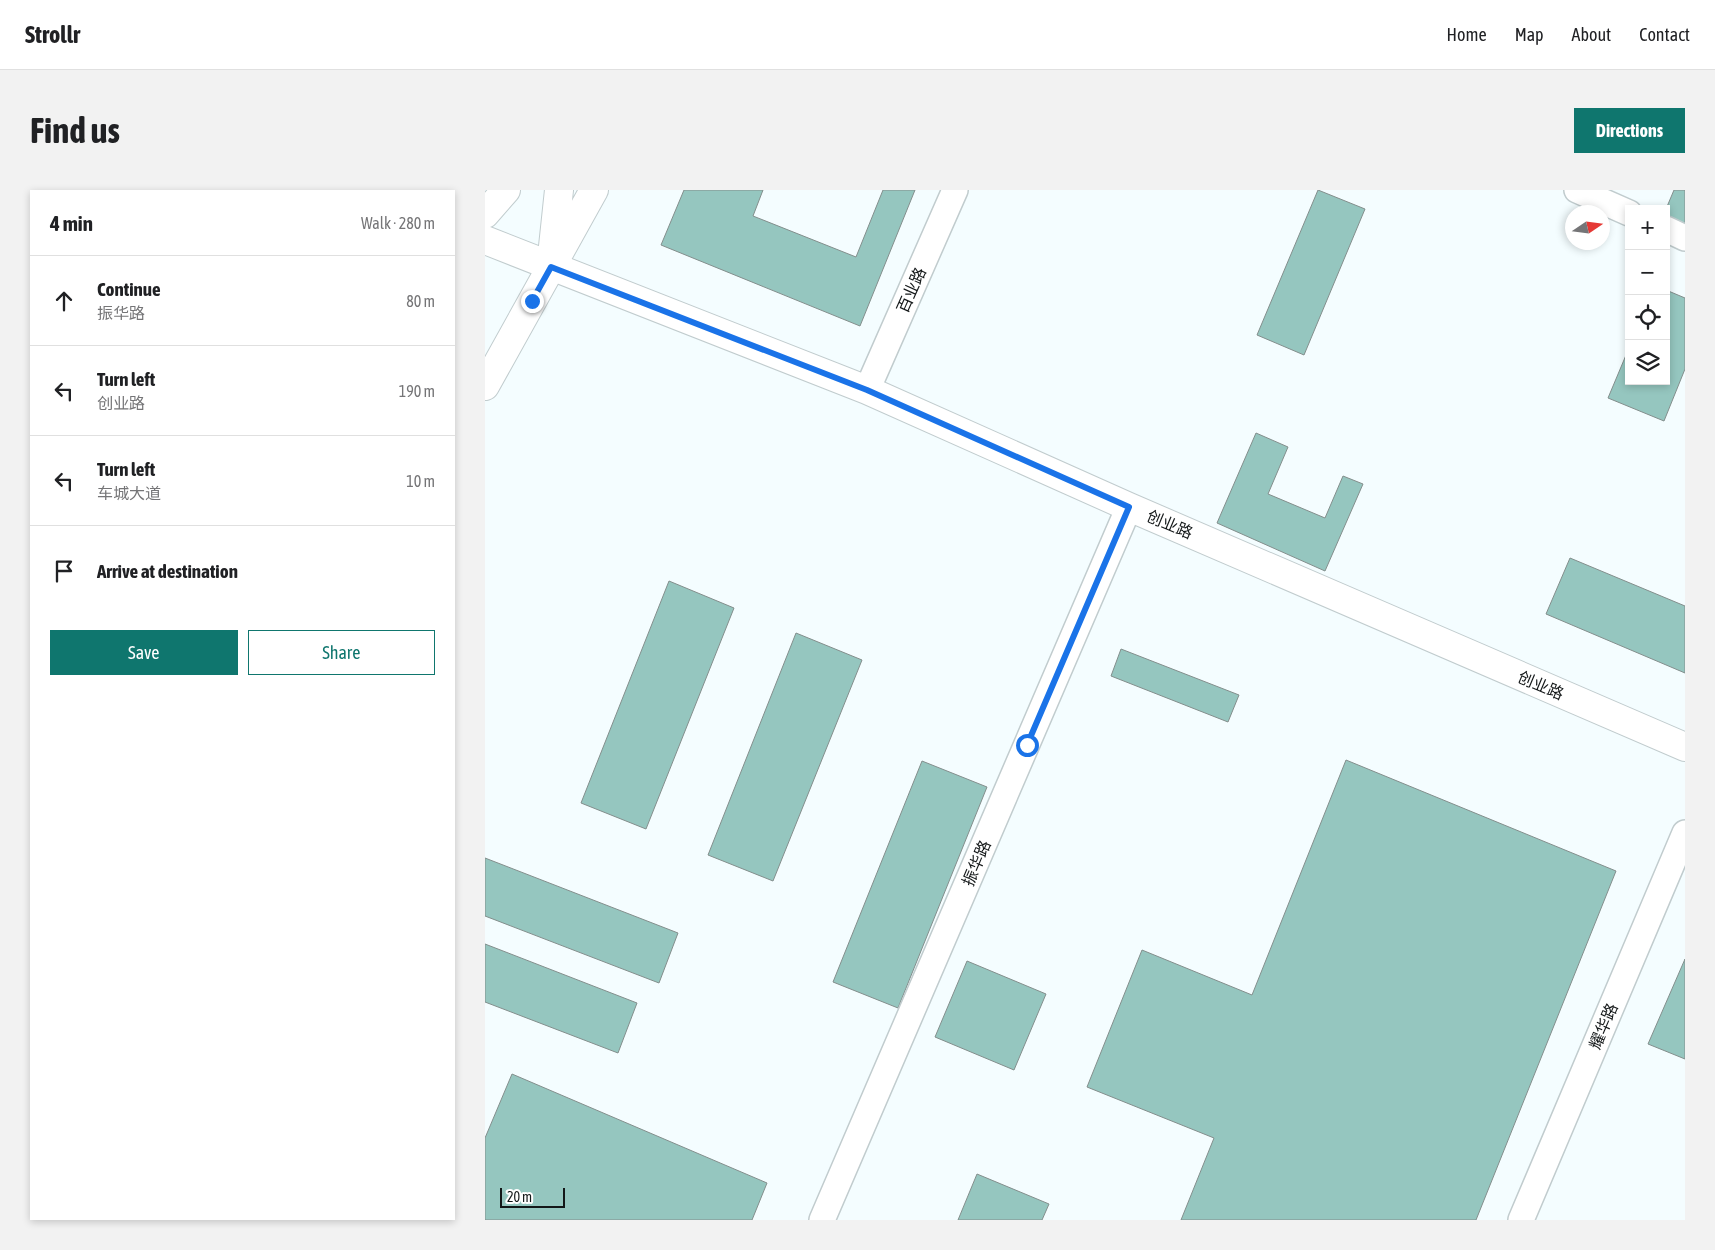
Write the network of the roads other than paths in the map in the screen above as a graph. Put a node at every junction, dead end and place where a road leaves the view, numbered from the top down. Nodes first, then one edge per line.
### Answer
1 (506, 190) edge
2 (559, 190) edge
3 (594, 190) edge
4 (955, 190) edge
5 (1577, 190) edge
6 (1625, 211) edge
7 (485, 214) edge
8 (1670, 231) edge
9 (1685, 238) edge
10 (485, 240) edge
11 (551, 267) junction
12 (485, 386) edge
13 (867, 390) junction
14 (1129, 507) junction
15 (1685, 747) edge
16 (1685, 833) edge
17 (822, 1220) edge
18 (1521, 1220) edge

1 - 7 main road
2 - 11 main road
3 - 11 main road
4 - 13 street, 百业路
5 - 6 street
8 - 9 street
10 - 11 main road, 创业路
11 - 12 main road
11 - 13 main road, 创业路
13 - 14 main road, 创业路
14 - 15 main road, 创业路
14 - 17 street, 振华路
16 - 18 street, 耀华路

